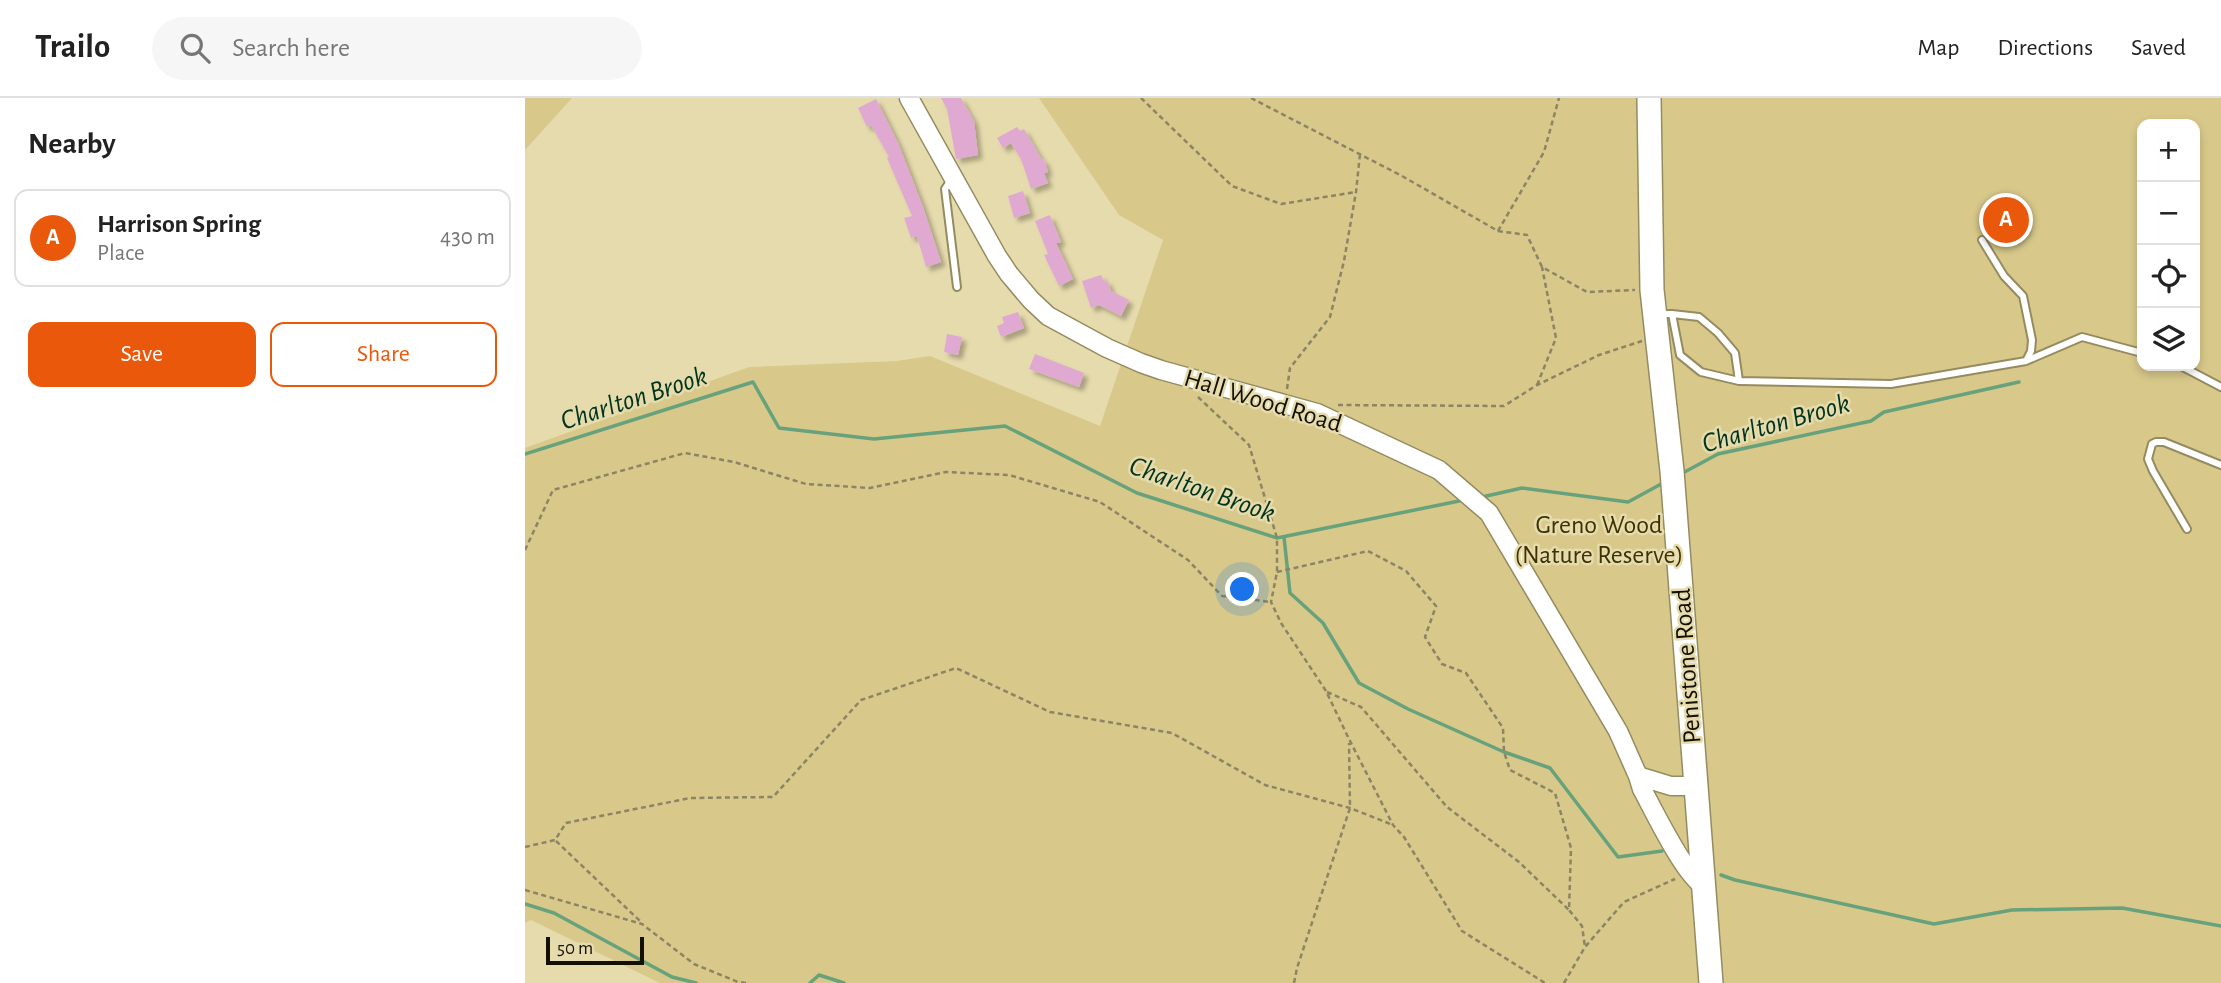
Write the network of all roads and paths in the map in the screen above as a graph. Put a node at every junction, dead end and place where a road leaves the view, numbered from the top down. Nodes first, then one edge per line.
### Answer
1 (909, 98) edge
2 (1141, 98) edge
3 (1251, 98) edge
4 (1559, 98) edge
5 (1649, 98) edge
6 (1360, 154) junction
7 (953, 177) junction
8 (1356, 192) junction
9 (1498, 231) junction
10 (1982, 240) dead end
11 (1542, 267) junction
12 (957, 287) dead end
13 (1652, 290) junction
14 (1662, 321) junction
15 (2137, 352) edge
16 (2027, 362) junction
17 (2191, 371) edge
18 (1184, 376) junction
19 (1739, 381) junction
20 (1538, 385) junction
21 (2221, 387) edge
22 (1284, 402) junction
23 (1317, 413) junction
24 (2221, 465) edge
25 (2187, 528) dead end
26 (525, 550) edge
27 (1277, 572) junction
28 (1271, 602) junction
29 (1326, 691) junction
30 (1349, 739) junction
31 (1638, 776) junction
32 (1696, 786) junction
33 (1350, 808) junction
34 (1393, 825) junction
35 (555, 840) junction
36 (525, 847) edge
37 (1688, 869) junction
38 (1704, 886) junction
39 (525, 890) edge
40 (1569, 910) junction
41 (642, 924) junction
42 (1585, 947) junction
43 (747, 983) edge
44 (1294, 983) edge
45 (1545, 983) edge
46 (1564, 983) edge
47 (1711, 983) edge

1 - 7 main road, Hall Wood Road
2 - 8 path
3 - 6 path
4 - 9 path
5 - 13 highway, Penistone Road
6 - 8 path
6 - 9 path
7 - 12 lane
7 - 18 main road, Hall Wood Road
8 - 22 path
9 - 11 path
10 - 16 lane
11 - 13 path
11 - 20 path
13 - 14 highway, Penistone Road
14 - 19 lane
14 - 19 lane
14 - 20 path
14 - 32 highway, Penistone Road
15 - 16 lane
16 - 19 lane
17 - 21 lane
18 - 22 main road, Hall Wood Road
18 - 27 path
20 - 23 path
22 - 23 main road, Hall Wood Road
23 - 31 main road, Hall Wood Road
24 - 25 lane
26 - 28 path
27 - 28 path
27 - 40 path
28 - 29 path
29 - 30 path
29 - 40 path
30 - 33 path
30 - 34 path
31 - 32 main road
31 - 37 main road, Hall Wood Road
32 - 38 highway, Penistone Road
33 - 34 path
33 - 35 path
33 - 44 path
34 - 45 path
35 - 36 path
35 - 41 path
37 - 38 main road, Hall Wood Road
37 - 42 path
38 - 47 highway, Penistone Road
39 - 41 path
40 - 42 path
41 - 43 path
42 - 46 path

